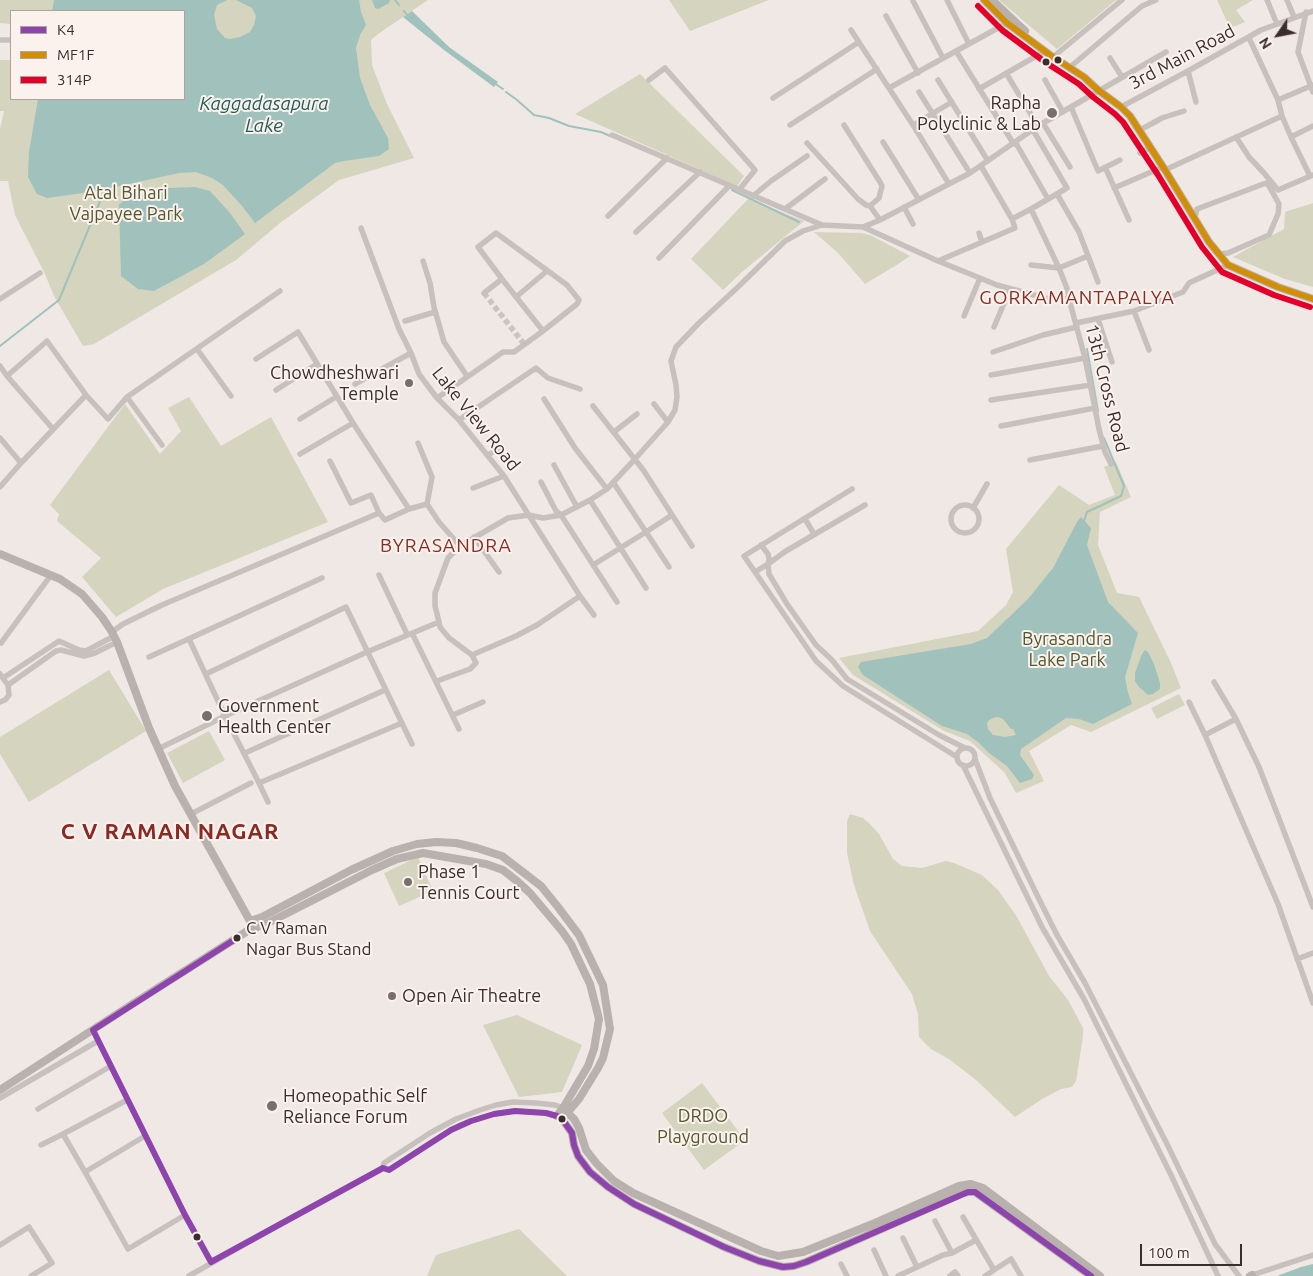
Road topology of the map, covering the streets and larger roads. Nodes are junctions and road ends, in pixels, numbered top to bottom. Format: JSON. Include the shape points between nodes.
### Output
{"nodes":[{"id":1,"x":948,"y":0,"type":"edge"},
{"id":2,"x":984,"y":0,"type":"edge"},
{"id":3,"x":992,"y":0,"type":"edge"},
{"id":4,"x":1122,"y":0,"type":"edge"},
{"id":5,"x":1156,"y":0,"type":"edge"},
{"id":6,"x":1267,"y":0,"type":"edge"},
{"id":7,"x":1287,"y":0,"type":"edge"},
{"id":8,"x":913,"y":1,"type":"edge"},
{"id":9,"x":1310,"y":11,"type":"edge"},
{"id":10,"x":886,"y":16,"type":"dead end"},
{"id":11,"x":1294,"y":17,"type":"junction"},
{"id":12,"x":1007,"y":23,"type":"junction"},
{"id":13,"x":1277,"y":24,"type":"junction"},
{"id":14,"x":851,"y":30,"type":"dead end"},
{"id":15,"x":1249,"y":38,"type":"junction"},
{"id":16,"x":859,"y":42,"type":"junction"},
{"id":17,"x":969,"y":44,"type":"junction"},
{"id":18,"x":956,"y":50,"type":"junction"},
{"id":19,"x":1166,"y":52,"type":"dead end"},
{"id":20,"x":1050,"y":54,"type":"junction"},
{"id":21,"x":943,"y":58,"type":"junction"},
{"id":22,"x":1110,"y":58,"type":"dead end"},
{"id":23,"x":1069,"y":68,"type":"junction"},
{"id":24,"x":877,"y":69,"type":"junction"},
{"id":25,"x":1188,"y":72,"type":"junction"},
{"id":26,"x":918,"y":73,"type":"junction"},
{"id":27,"x":1006,"y":73,"type":"junction"},
{"id":28,"x":1122,"y":77,"type":"junction"},
{"id":29,"x":649,"y":80,"type":"dead end"},
{"id":30,"x":938,"y":80,"type":"dead end"},
{"id":31,"x":1046,"y":80,"type":"dead end"},
{"id":32,"x":889,"y":88,"type":"junction"},
{"id":33,"x":1312,"y":88,"type":"edge"},
{"id":34,"x":980,"y":89,"type":"junction"},
{"id":35,"x":1098,"y":90,"type":"junction"},
{"id":36,"x":919,"y":92,"type":"dead end"},
{"id":37,"x":773,"y":98,"type":"dead end"},
{"id":38,"x":1278,"y":100,"type":"junction"},
{"id":39,"x":952,"y":102,"type":"junction"},
{"id":40,"x":1196,"y":102,"type":"dead end"},
{"id":41,"x":1071,"y":107,"type":"junction"},
{"id":42,"x":1121,"y":107,"type":"junction"},
{"id":43,"x":1184,"y":110,"type":"dead end"},
{"id":44,"x":1063,"y":112,"type":"junction"},
{"id":45,"x":932,"y":114,"type":"junction"},
{"id":46,"x":1282,"y":116,"type":"junction"},
{"id":47,"x":844,"y":124,"type":"dead end"},
{"id":48,"x":790,"y":125,"type":"dead end"},
{"id":49,"x":913,"y":125,"type":"junction"},
{"id":50,"x":1038,"y":126,"type":"junction"},
{"id":51,"x":1313,"y":126,"type":"edge"},
{"id":52,"x":1140,"y":130,"type":"junction"},
{"id":53,"x":612,"y":135,"type":"dead end"},
{"id":54,"x":1236,"y":137,"type":"junction"},
{"id":55,"x":1291,"y":137,"type":"junction"},
{"id":56,"x":883,"y":142,"type":"dead end"},
{"id":57,"x":807,"y":143,"type":"dead end"},
{"id":58,"x":1014,"y":143,"type":"junction"},
{"id":59,"x":1151,"y":148,"type":"junction"},
{"id":60,"x":1140,"y":154,"type":"dead end"},
{"id":61,"x":808,"y":156,"type":"dead end"},
{"id":62,"x":667,"y":158,"type":"junction"},
{"id":63,"x":1120,"y":160,"type":"dead end"},
{"id":64,"x":988,"y":161,"type":"junction"},
{"id":65,"x":981,"y":166,"type":"junction"},
{"id":66,"x":1070,"y":167,"type":"dead end"},
{"id":67,"x":1105,"y":167,"type":"junction"},
{"id":68,"x":1164,"y":168,"type":"junction"},
{"id":69,"x":700,"y":172,"type":"junction"},
{"id":70,"x":970,"y":173,"type":"junction"},
{"id":71,"x":1312,"y":176,"type":"edge"},
{"id":72,"x":825,"y":179,"type":"dead end"},
{"id":73,"x":949,"y":184,"type":"junction"},
{"id":74,"x":730,"y":186,"type":"junction"},
{"id":75,"x":1114,"y":188,"type":"junction"},
{"id":76,"x":739,"y":190,"type":"junction"},
{"id":77,"x":1057,"y":194,"type":"junction"},
{"id":78,"x":754,"y":196,"type":"junction"},
{"id":79,"x":1048,"y":199,"type":"junction"},
{"id":80,"x":919,"y":200,"type":"junction"},
{"id":81,"x":870,"y":206,"type":"junction"},
{"id":82,"x":904,"y":207,"type":"junction"},
{"id":83,"x":1032,"y":209,"type":"junction"},
{"id":84,"x":785,"y":210,"type":"junction"},
{"id":85,"x":608,"y":216,"type":"dead end"},
{"id":86,"x":1195,"y":217,"type":"junction"},
{"id":87,"x":1012,"y":219,"type":"junction"},
{"id":88,"x":880,"y":220,"type":"junction"},
{"id":89,"x":1129,"y":220,"type":"dead end"},
{"id":90,"x":914,"y":224,"type":"dead end"},
{"id":91,"x":822,"y":225,"type":"junction"},
{"id":92,"x":863,"y":227,"type":"junction"},
{"id":93,"x":361,"y":228,"type":"dead end"},
{"id":94,"x":636,"y":232,"type":"dead end"},
{"id":95,"x":979,"y":233,"type":"dead end"},
{"id":96,"x":982,"y":242,"type":"junction"},
{"id":97,"x":1219,"y":254,"type":"junction"},
{"id":98,"x":1088,"y":256,"type":"junction"},
{"id":99,"x":659,"y":258,"type":"dead end"},
{"id":100,"x":423,"y":261,"type":"dead end"},
{"id":101,"x":938,"y":261,"type":"junction"},
{"id":102,"x":1031,"y":265,"type":"dead end"},
{"id":103,"x":1228,"y":265,"type":"junction"},
{"id":104,"x":1059,"y":268,"type":"junction"},
{"id":105,"x":547,"y":271,"type":"junction"},
{"id":106,"x":40,"y":273,"type":"dead end"},
{"id":107,"x":980,"y":278,"type":"junction"},
{"id":108,"x":502,"y":279,"type":"junction"},
{"id":109,"x":1098,"y":282,"type":"dead end"},
{"id":110,"x":1010,"y":289,"type":"junction"},
{"id":111,"x":280,"y":291,"type":"dead end"},
{"id":112,"x":484,"y":293,"type":"dead end"},
{"id":113,"x":516,"y":297,"type":"junction"},
{"id":114,"x":0,"y":299,"type":"edge"},
{"id":115,"x":1069,"y":299,"type":"junction"},
{"id":116,"x":1313,"y":299,"type":"edge"},
{"id":117,"x":1134,"y":311,"type":"junction"},
{"id":118,"x":435,"y":312,"type":"junction"},
{"id":119,"x":964,"y":316,"type":"dead end"},
{"id":120,"x":1098,"y":319,"type":"junction"},
{"id":121,"x":405,"y":321,"type":"dead end"},
{"id":122,"x":1077,"y":325,"type":"junction"},
{"id":123,"x":994,"y":326,"type":"dead end"},
{"id":124,"x":534,"y":334,"type":"junction"},
{"id":125,"x":198,"y":349,"type":"junction"},
{"id":126,"x":1149,"y":350,"type":"dead end"},
{"id":127,"x":993,"y":352,"type":"dead end"},
{"id":128,"x":410,"y":353,"type":"junction"},
{"id":129,"x":256,"y":358,"type":"dead end"},
{"id":130,"x":1086,"y":358,"type":"junction"},
{"id":131,"x":1112,"y":362,"type":"dead end"},
{"id":132,"x":317,"y":364,"type":"junction"},
{"id":133,"x":0,"y":366,"type":"edge"},
{"id":134,"x":991,"y":375,"type":"dead end"},
{"id":135,"x":7,"y":376,"type":"junction"},
{"id":136,"x":467,"y":376,"type":"junction"},
{"id":137,"x":355,"y":384,"type":"dead end"},
{"id":138,"x":1091,"y":385,"type":"junction"},
{"id":139,"x":580,"y":389,"type":"dead end"},
{"id":140,"x":276,"y":390,"type":"dead end"},
{"id":141,"x":86,"y":395,"type":"junction"},
{"id":142,"x":230,"y":396,"type":"dead end"},
{"id":143,"x":127,"y":397,"type":"junction"},
{"id":144,"x":336,"y":397,"type":"junction"},
{"id":145,"x":437,"y":398,"type":"junction"},
{"id":146,"x":544,"y":399,"type":"dead end"},
{"id":147,"x":991,"y":400,"type":"dead end"},
{"id":148,"x":654,"y":404,"type":"dead end"},
{"id":149,"x":593,"y":406,"type":"dead end"},
{"id":150,"x":1095,"y":408,"type":"junction"},
{"id":151,"x":637,"y":414,"type":"dead end"},
{"id":152,"x":300,"y":420,"type":"dead end"},
{"id":153,"x":459,"y":420,"type":"junction"},
{"id":154,"x":668,"y":422,"type":"junction"},
{"id":155,"x":353,"y":424,"type":"junction"},
{"id":156,"x":1001,"y":426,"type":"dead end"},
{"id":157,"x":53,"y":430,"type":"junction"},
{"id":158,"x":614,"y":432,"type":"junction"},
{"id":159,"x":0,"y":438,"type":"edge"},
{"id":160,"x":418,"y":443,"type":"dead end"},
{"id":161,"x":162,"y":445,"type":"dead end"},
{"id":162,"x":1103,"y":446,"type":"junction"},
{"id":163,"x":498,"y":449,"type":"dead end"},
{"id":164,"x":300,"y":454,"type":"dead end"},
{"id":165,"x":488,"y":455,"type":"junction"},
{"id":166,"x":635,"y":459,"type":"junction"},
{"id":167,"x":1030,"y":460,"type":"dead end"},
{"id":168,"x":330,"y":461,"type":"dead end"},
{"id":169,"x":20,"y":463,"type":"junction"},
{"id":170,"x":1111,"y":464,"type":"dead end"},
{"id":171,"x":554,"y":465,"type":"dead end"},
{"id":172,"x":504,"y":476,"type":"junction"},
{"id":173,"x":541,"y":482,"type":"dead end"},
{"id":174,"x":614,"y":482,"type":"junction"},
{"id":175,"x":987,"y":484,"type":"dead end"},
{"id":176,"x":0,"y":487,"type":"edge"},
{"id":177,"x":473,"y":488,"type":"dead end"},
{"id":178,"x":606,"y":489,"type":"junction"},
{"id":179,"x":852,"y":489,"type":"dead end"},
{"id":180,"x":590,"y":500,"type":"junction"},
{"id":181,"x":427,"y":504,"type":"junction"},
{"id":182,"x":865,"y":504,"type":"dead end"},
{"id":183,"x":577,"y":507,"type":"junction"},
{"id":184,"x":973,"y":508,"type":"junction"},
{"id":185,"x":409,"y":509,"type":"junction"},
{"id":186,"x":380,"y":513,"type":"junction"},
{"id":187,"x":529,"y":515,"type":"junction"},
{"id":188,"x":561,"y":515,"type":"junction"},
{"id":189,"x":672,"y":515,"type":"junction"},
{"id":190,"x":805,"y":519,"type":"junction"},
{"id":191,"x":646,"y":532,"type":"junction"},
{"id":192,"x":814,"y":534,"type":"junction"},
{"id":193,"x":474,"y":537,"type":"junction"},
{"id":194,"x":761,"y":545,"type":"junction"},
{"id":195,"x":460,"y":546,"type":"junction"},
{"id":196,"x":692,"y":546,"type":"dead end"},
{"id":197,"x":620,"y":548,"type":"junction"},
{"id":198,"x":0,"y":554,"type":"edge"},
{"id":199,"x":768,"y":564,"type":"junction"},
{"id":200,"x":594,"y":565,"type":"junction"},
{"id":201,"x":669,"y":568,"type":"dead end"},
{"id":202,"x":499,"y":572,"type":"dead end"},
{"id":203,"x":755,"y":572,"type":"junction"},
{"id":204,"x":51,"y":575,"type":"junction"},
{"id":205,"x":380,"y":575,"type":"dead end"},
{"id":206,"x":322,"y":578,"type":"dead end"},
{"id":207,"x":646,"y":588,"type":"dead end"},
{"id":208,"x":580,"y":596,"type":"junction"},
{"id":209,"x":617,"y":602,"type":"dead end"},
{"id":210,"x":594,"y":615,"type":"dead end"},
{"id":211,"x":439,"y":622,"type":"junction"},
{"id":212,"x":410,"y":634,"type":"junction"},
{"id":213,"x":114,"y":636,"type":"junction"},
{"id":214,"x":189,"y":639,"type":"junction"},
{"id":215,"x":1,"y":643,"type":"dead end"},
{"id":216,"x":367,"y":652,"type":"junction"},
{"id":217,"x":472,"y":655,"type":"junction"},
{"id":218,"x":149,"y":657,"type":"dead end"},
{"id":219,"x":206,"y":674,"type":"junction"},
{"id":220,"x":1,"y":676,"type":"edge"},
{"id":221,"x":437,"y":681,"type":"junction"},
{"id":222,"x":1214,"y":682,"type":"dead end"},
{"id":223,"x":8,"y":685,"type":"junction"},
{"id":224,"x":385,"y":690,"type":"junction"},
{"id":225,"x":0,"y":702,"type":"edge"},
{"id":226,"x":483,"y":702,"type":"dead end"},
{"id":227,"x":1190,"y":702,"type":"dead end"},
{"id":228,"x":453,"y":715,"type":"junction"},
{"id":229,"x":225,"y":716,"type":"junction"},
{"id":230,"x":1236,"y":719,"type":"junction"},
{"id":231,"x":402,"y":723,"type":"junction"},
{"id":232,"x":459,"y":729,"type":"dead end"},
{"id":233,"x":1205,"y":735,"type":"junction"},
{"id":234,"x":412,"y":744,"type":"dead end"},
{"id":235,"x":965,"y":748,"type":"junction"},
{"id":236,"x":158,"y":749,"type":"junction"},
{"id":237,"x":245,"y":753,"type":"junction"},
{"id":238,"x":957,"y":757,"type":"junction"},
{"id":239,"x":975,"y":759,"type":"junction"},
{"id":240,"x":963,"y":765,"type":"junction"},
{"id":241,"x":251,"y":783,"type":"dead end"},
{"id":242,"x":259,"y":783,"type":"junction"},
{"id":243,"x":268,"y":802,"type":"dead end"},
{"id":244,"x":191,"y":814,"type":"junction"},
{"id":245,"x":351,"y":870,"type":"junction"},
{"id":246,"x":356,"y":878,"type":"junction"},
{"id":247,"x":1313,"y":907,"type":"edge"},
{"id":248,"x":250,"y":921,"type":"junction"},
{"id":249,"x":249,"y":930,"type":"junction"},
{"id":250,"x":1313,"y":953,"type":"edge"},
{"id":251,"x":1297,"y":959,"type":"junction"},
{"id":252,"x":1313,"y":1003,"type":"edge"},
{"id":253,"x":93,"y":1030,"type":"junction"},
{"id":254,"x":98,"y":1041,"type":"junction"},
{"id":255,"x":111,"y":1066,"type":"junction"},
{"id":256,"x":0,"y":1090,"type":"edge"},
{"id":257,"x":0,"y":1098,"type":"edge"},
{"id":258,"x":127,"y":1100,"type":"junction"},
{"id":259,"x":38,"y":1109,"type":"dead end"},
{"id":260,"x":566,"y":1110,"type":"junction"},
{"id":261,"x":559,"y":1117,"type":"junction"},
{"id":262,"x":63,"y":1134,"type":"junction"},
{"id":263,"x":144,"y":1136,"type":"junction"},
{"id":264,"x":41,"y":1145,"type":"dead end"},
{"id":265,"x":408,"y":1147,"type":"junction"},
{"id":266,"x":413,"y":1154,"type":"junction"},
{"id":267,"x":383,"y":1168,"type":"junction"},
{"id":268,"x":84,"y":1172,"type":"junction"},
{"id":269,"x":998,"y":1204,"type":"junction"},
{"id":270,"x":185,"y":1215,"type":"junction"},
{"id":271,"x":963,"y":1218,"type":"dead end"},
{"id":272,"x":934,"y":1221,"type":"dead end"},
{"id":273,"x":903,"y":1238,"type":"dead end"},
{"id":274,"x":976,"y":1240,"type":"junction"},
{"id":275,"x":0,"y":1245,"type":"edge"},
{"id":276,"x":874,"y":1250,"type":"dead end"},
{"id":277,"x":952,"y":1252,"type":"junction"},
{"id":278,"x":1313,"y":1255,"type":"edge"},
{"id":279,"x":211,"y":1262,"type":"junction"},
{"id":280,"x":841,"y":1264,"type":"dead end"},
{"id":281,"x":917,"y":1267,"type":"junction"},
{"id":282,"x":994,"y":1270,"type":"junction"},
{"id":283,"x":31,"y":1276,"type":"edge"},
{"id":284,"x":189,"y":1276,"type":"edge"},
{"id":285,"x":847,"y":1276,"type":"edge"},
{"id":286,"x":886,"y":1276,"type":"edge"},
{"id":287,"x":898,"y":1276,"type":"edge"},
{"id":288,"x":950,"y":1276,"type":"edge"},
{"id":289,"x":958,"y":1276,"type":"edge"},
{"id":290,"x":985,"y":1276,"type":"edge"},
{"id":291,"x":1021,"y":1276,"type":"edge"},
{"id":292,"x":1091,"y":1276,"type":"edge"},
{"id":293,"x":1100,"y":1276,"type":"edge"},
{"id":294,"x":1218,"y":1276,"type":"edge"},
{"id":295,"x":1240,"y":1276,"type":"edge"},
{"id":296,"x":1251,"y":1276,"type":"edge"}],
"edges":[{"from":1,"to":17,"type":"street"},
{"from":2,"to":12,"type":"street"},
{"from":3,"to":20,"type":"street"},
{"from":4,"to":20,"type":"street"},
{"from":5,"to":23,"type":"street","via":[[1142,6]]},
{"from":6,"to":13,"type":"street"},
{"from":7,"to":11,"type":"street"},
{"from":8,"to":21,"type":"street"},
{"from":9,"to":11,"type":"street","name":"3rd Main Road"},
{"from":9,"to":33,"type":"street","via":[[1298,52]]},
{"from":10,"to":26,"type":"street"},
{"from":11,"to":13,"type":"street","name":"3rd Main Road"},
{"from":12,"to":17,"type":"street"},
{"from":12,"to":20,"type":"street"},
{"from":13,"to":15,"type":"street","name":"3rd Main Road"},
{"from":14,"to":16,"type":"street"},
{"from":15,"to":25,"type":"street","name":"3rd Main Road"},
{"from":15,"to":38,"type":"street"},
{"from":16,"to":24,"type":"street"},
{"from":16,"to":37,"type":"street"},
{"from":17,"to":18,"type":"street"},
{"from":18,"to":21,"type":"street"},
{"from":18,"to":34,"type":"street"},
{"from":19,"to":28,"type":"street"},
{"from":20,"to":23,"type":"street"},
{"from":20,"to":27,"type":"street"},
{"from":21,"to":26,"type":"street"},
{"from":22,"to":28,"type":"street"},
{"from":23,"to":35,"type":"street"},
{"from":24,"to":32,"type":"street"},
{"from":24,"to":48,"type":"street"},
{"from":25,"to":40,"type":"street"},
{"from":25,"to":42,"type":"street","name":"3rd Main Road"},
{"from":26,"to":32,"type":"street"},
{"from":27,"to":34,"type":"street"},
{"from":27,"to":50,"type":"street"},
{"from":28,"to":35,"type":"street"},
{"from":29,"to":76,"type":"street","via":[[665,68],[755,170]]},
{"from":30,"to":39,"type":"street"},
{"from":31,"to":44,"type":"street"},
{"from":32,"to":49,"type":"street"},
{"from":33,"to":38,"type":"street"},
{"from":34,"to":58,"type":"street"},
{"from":35,"to":41,"type":"street"},
{"from":35,"to":42,"type":"street"},
{"from":36,"to":45,"type":"street"},
{"from":38,"to":46,"type":"street"},
{"from":39,"to":45,"type":"street"},
{"from":39,"to":64,"type":"street"},
{"from":41,"to":44,"type":"street"},
{"from":41,"to":67,"type":"street","via":[[1098,170]]},
{"from":42,"to":52,"type":"street"},
{"from":43,"to":52,"type":"street"},
{"from":44,"to":50,"type":"street"},
{"from":45,"to":49,"type":"street"},
{"from":45,"to":70,"type":"street"},
{"from":46,"to":54,"type":"street"},
{"from":46,"to":55,"type":"street"},
{"from":47,"to":81,"type":"street","via":[[882,186],[879,198]]},
{"from":49,"to":73,"type":"street"},
{"from":50,"to":58,"type":"street"},
{"from":50,"to":66,"type":"street"},
{"from":50,"to":77,"type":"street","via":[[1067,188]]},
{"from":51,"to":55,"type":"street"},
{"from":52,"to":59,"type":"street"},
{"from":53,"to":62,"type":"street"},
{"from":54,"to":68,"type":"street"},
{"from":54,"to":71,"type":"street","via":[[1278,190]]},
{"from":55,"to":71,"type":"street"},
{"from":56,"to":80,"type":"street"},
{"from":57,"to":81,"type":"street","via":[[858,199]]},
{"from":58,"to":64,"type":"street"},
{"from":58,"to":79,"type":"street"},
{"from":59,"to":60,"type":"street"},
{"from":59,"to":68,"type":"street"},
{"from":61,"to":78,"type":"street"},
{"from":62,"to":69,"type":"street"},
{"from":62,"to":85,"type":"street"},
{"from":63,"to":67,"type":"street"},
{"from":64,"to":65,"type":"street"},
{"from":65,"to":70,"type":"street"},
{"from":65,"to":87,"type":"street"},
{"from":67,"to":75,"type":"street"},
{"from":68,"to":75,"type":"street"},
{"from":68,"to":86,"type":"street"},
{"from":69,"to":74,"type":"street"},
{"from":69,"to":94,"type":"street"},
{"from":70,"to":73,"type":"street"},
{"from":72,"to":84,"type":"street"},
{"from":73,"to":80,"type":"street"},
{"from":74,"to":76,"type":"street"},
{"from":74,"to":99,"type":"street"},
{"from":75,"to":89,"type":"street"},
{"from":76,"to":78,"type":"street"},
{"from":77,"to":79,"type":"street"},
{"from":77,"to":98,"type":"street","via":[[1079,232]]},
{"from":78,"to":84,"type":"street"},
{"from":79,"to":83,"type":"street"},
{"from":80,"to":82,"type":"street"},
{"from":81,"to":88,"type":"street"},
{"from":82,"to":88,"type":"street"},
{"from":82,"to":90,"type":"street"},
{"from":83,"to":87,"type":"street"},
{"from":83,"to":104,"type":"street","name":"13th Cross Road"},
{"from":84,"to":91,"type":"street"},
{"from":86,"to":97,"type":"street"},
{"from":86,"to":97,"type":"street","via":[[1198,209],[1266,183],[1269,186],[1279,204],[1269,236],[1228,254]]},
{"from":87,"to":96,"type":"street","via":[[1014,228]]},
{"from":88,"to":92,"type":"street"},
{"from":91,"to":92,"type":"street"},
{"from":91,"to":154,"type":"street","via":[[785,240],[676,348],[671,361],[678,397]]},
{"from":92,"to":101,"type":"street"},
{"from":93,"to":128,"type":"street","name":"Lake View Road"},
{"from":95,"to":96,"type":"street"},
{"from":96,"to":101,"type":"street"},
{"from":97,"to":103,"type":"street"},
{"from":98,"to":104,"type":"street"},
{"from":98,"to":109,"type":"street"},
{"from":100,"to":118,"type":"street"},
{"from":101,"to":107,"type":"street"},
{"from":102,"to":104,"type":"street"},
{"from":103,"to":116,"type":"street"},
{"from":103,"to":117,"type":"street","via":[[1189,283],[1183,292]]},
{"from":104,"to":115,"type":"street","name":"13th Cross Road"},
{"from":105,"to":108,"type":"street","via":[[496,233],[478,247]]},
{"from":105,"to":113,"type":"street"},
{"from":105,"to":124,"type":"street","via":[[567,285],[579,300]]},
{"from":106,"to":114,"type":"street"},
{"from":107,"to":110,"type":"street"},
{"from":107,"to":119,"type":"street"},
{"from":108,"to":112,"type":"street"},
{"from":108,"to":113,"type":"street"},
{"from":110,"to":115,"type":"street","via":[[1045,298]]},
{"from":110,"to":123,"type":"street"},
{"from":111,"to":125,"type":"street"},
{"from":113,"to":124,"type":"street"},
{"from":115,"to":122,"type":"street","name":"13th Cross Road"},
{"from":117,"to":120,"type":"street"},
{"from":117,"to":126,"type":"street"},
{"from":118,"to":121,"type":"street"},
{"from":118,"to":136,"type":"street","via":[[444,342]]},
{"from":120,"to":122,"type":"street"},
{"from":120,"to":131,"type":"street"},
{"from":122,"to":127,"type":"street"},
{"from":122,"to":130,"type":"street","name":"13th Cross Road"},
{"from":124,"to":136,"type":"street","via":[[514,352],[503,352]]},
{"from":125,"to":142,"type":"street"},
{"from":125,"to":143,"type":"street"},
{"from":128,"to":137,"type":"street"},
{"from":128,"to":145,"type":"street","name":"Lake View Road","via":[[419,374]]},
{"from":129,"to":132,"type":"street","via":[[298,332]]},
{"from":130,"to":134,"type":"street"},
{"from":130,"to":138,"type":"street","name":"13th Cross Road"},
{"from":132,"to":140,"type":"street"},
{"from":132,"to":144,"type":"street"},
{"from":133,"to":135,"type":"street"},
{"from":135,"to":141,"type":"street","via":[[47,341]]},
{"from":135,"to":157,"type":"street"},
{"from":136,"to":145,"type":"street"},
{"from":138,"to":147,"type":"street"},
{"from":138,"to":150,"type":"street","name":"13th Cross Road"},
{"from":139,"to":153,"type":"street","via":[[548,378],[536,368]]},
{"from":141,"to":143,"type":"street","via":[[108,419]]},
{"from":141,"to":157,"type":"street"},
{"from":143,"to":161,"type":"street"},
{"from":144,"to":152,"type":"street"},
{"from":144,"to":155,"type":"street"},
{"from":145,"to":153,"type":"street","name":"Lake View Road"},
{"from":146,"to":178,"type":"street"},
{"from":148,"to":154,"type":"street"},
{"from":149,"to":158,"type":"street"},
{"from":150,"to":156,"type":"street"},
{"from":150,"to":162,"type":"street","name":"13th Cross Road"},
{"from":151,"to":158,"type":"street"},
{"from":153,"to":165,"type":"street","name":"Lake View Road"},
{"from":154,"to":166,"type":"street"},
{"from":155,"to":164,"type":"street"},
{"from":155,"to":185,"type":"street"},
{"from":157,"to":169,"type":"street"},
{"from":158,"to":166,"type":"street"},
{"from":159,"to":169,"type":"street"},
{"from":160,"to":181,"type":"street","via":[[432,477]]},
{"from":162,"to":167,"type":"street"},
{"from":162,"to":170,"type":"street","name":"13th Cross Road"},
{"from":163,"to":165,"type":"street"},
{"from":165,"to":172,"type":"street","name":"Lake View Road"},
{"from":166,"to":174,"type":"street"},
{"from":166,"to":189,"type":"street"},
{"from":168,"to":186,"type":"street","via":[[351,503],[371,495]]},
{"from":169,"to":176,"type":"street"},
{"from":171,"to":183,"type":"street"},
{"from":172,"to":177,"type":"street"},
{"from":172,"to":187,"type":"street","name":"Lake View Road"},
{"from":173,"to":188,"type":"street"},
{"from":174,"to":178,"type":"street"},
{"from":174,"to":191,"type":"street"},
{"from":175,"to":184,"type":"street"},
{"from":178,"to":180,"type":"street"},
{"from":179,"to":190,"type":"street"},
{"from":180,"to":183,"type":"street"},
{"from":180,"to":197,"type":"street"},
{"from":181,"to":185,"type":"street"},
{"from":181,"to":195,"type":"street"},
{"from":182,"to":192,"type":"street"},
{"from":183,"to":188,"type":"street"},
{"from":184,"to":184,"type":"street","via":[[964,505],[954,510],[950,520],[955,530],[965,534],[975,530],[979,519]]},
{"from":185,"to":186,"type":"street","via":[[385,520]]},
{"from":186,"to":213,"type":"street","via":[[162,605],[123,624]]},
{"from":187,"to":188,"type":"street","via":[[543,518]]},
{"from":187,"to":193,"type":"street","via":[[508,518]]},
{"from":187,"to":208,"type":"street"},
{"from":188,"to":200,"type":"street"},
{"from":189,"to":191,"type":"street"},
{"from":189,"to":196,"type":"street"},
{"from":190,"to":192,"type":"street"},
{"from":190,"to":194,"type":"street"},
{"from":191,"to":197,"type":"street"},
{"from":191,"to":201,"type":"street"},
{"from":192,"to":199,"type":"street"},
{"from":193,"to":195,"type":"street"},
{"from":193,"to":202,"type":"street"},
{"from":194,"to":199,"type":"street","via":[[768,554]]},
{"from":194,"to":203,"type":"street","via":[[744,556]]},
{"from":195,"to":211,"type":"street","via":[[448,558],[435,593]]},
{"from":197,"to":200,"type":"street"},
{"from":197,"to":207,"type":"street"},
{"from":198,"to":204,"type":"street"},
{"from":199,"to":203,"type":"street"},
{"from":199,"to":235,"type":"street","via":[[769,574],[787,604],[816,645],[847,679]]},
{"from":200,"to":209,"type":"street"},
{"from":203,"to":238,"type":"street","via":[[816,661],[843,686]]},
{"from":204,"to":213,"type":"street","via":[[82,594]]},
{"from":204,"to":215,"type":"street"},
{"from":205,"to":212,"type":"street"},
{"from":206,"to":214,"type":"street"},
{"from":208,"to":210,"type":"street"},
{"from":208,"to":217,"type":"street","via":[[537,625]]},
{"from":211,"to":212,"type":"street"},
{"from":211,"to":217,"type":"street","via":[[449,638]]},
{"from":212,"to":216,"type":"street"},
{"from":212,"to":221,"type":"street"},
{"from":213,"to":220,"type":"street","via":[[86,651],[59,640]]},
{"from":213,"to":223,"type":"street","via":[[95,653],[84,656],[56,650]]},
{"from":213,"to":236,"type":"street"},
{"from":214,"to":218,"type":"street"},
{"from":214,"to":219,"type":"street"},
{"from":216,"to":219,"type":"street","via":[[346,608]]},
{"from":216,"to":224,"type":"street"},
{"from":216,"to":229,"type":"street"},
{"from":217,"to":221,"type":"street","via":[[476,663],[470,669]]},
{"from":219,"to":229,"type":"street"},
{"from":220,"to":223,"type":"street"},
{"from":221,"to":228,"type":"street"},
{"from":222,"to":230,"type":"street"},
{"from":223,"to":225,"type":"street","via":[[10,695]]},
{"from":224,"to":231,"type":"street"},
{"from":224,"to":237,"type":"street"},
{"from":226,"to":228,"type":"street"},
{"from":227,"to":233,"type":"street"},
{"from":228,"to":232,"type":"street"},
{"from":229,"to":236,"type":"street"},
{"from":229,"to":237,"type":"street"},
{"from":230,"to":233,"type":"street"},
{"from":230,"to":247,"type":"street"},
{"from":231,"to":234,"type":"street"},
{"from":231,"to":242,"type":"street"},
{"from":233,"to":251,"type":"street","via":[[1278,904]]},
{"from":235,"to":238,"type":"street"},
{"from":235,"to":239,"type":"street","via":[[973,751]]},
{"from":236,"to":244,"type":"street"},
{"from":237,"to":242,"type":"street"},
{"from":238,"to":240,"type":"street"},
{"from":239,"to":240,"type":"street","via":[[969,766]]},
{"from":239,"to":295,"type":"street","via":[[990,798],[1041,903],[1169,1148],[1215,1244]]},
{"from":240,"to":294,"type":"street","via":[[1042,927],[1084,999]]},
{"from":241,"to":244,"type":"street"},
{"from":242,"to":243,"type":"street"},
{"from":244,"to":248,"type":"street"},
{"from":245,"to":246,"type":"street"},
{"from":245,"to":248,"type":"street"},
{"from":245,"to":260,"type":"street","via":[[416,844],[456,843],[502,856],[541,886],[579,935],[603,985],[610,1029],[598,1068],[579,1099]]},
{"from":246,"to":249,"type":"street","via":[[260,928]]},
{"from":246,"to":260,"type":"street","via":[[398,859],[422,853],[503,870],[530,893],[571,944],[590,984],[599,1019],[596,1043],[588,1066]]},
{"from":248,"to":249,"type":"street"},
{"from":249,"to":253,"type":"street"},
{"from":250,"to":251,"type":"street"},
{"from":251,"to":252,"type":"street"},
{"from":253,"to":254,"type":"street"},
{"from":253,"to":256,"type":"street"},
{"from":254,"to":255,"type":"street"},
{"from":254,"to":257,"type":"street"},
{"from":255,"to":258,"type":"street"},
{"from":255,"to":259,"type":"street"},
{"from":258,"to":262,"type":"street"},
{"from":258,"to":263,"type":"street"},
{"from":260,"to":261,"type":"street"},
{"from":260,"to":265,"type":"street","via":[[536,1103],[496,1105],[456,1119]]},
{"from":260,"to":269,"type":"street","via":[[579,1128],[586,1150],[614,1181],[633,1193],[778,1256],[803,1252],[959,1186],[978,1185]]},
{"from":261,"to":266,"type":"street","via":[[515,1111],[494,1114],[451,1130]]},
{"from":261,"to":269,"type":"street","via":[[572,1133],[578,1156],[590,1172],[608,1187],[634,1204],[724,1246],[783,1267],[806,1262],[968,1192],[975,1192]]},
{"from":262,"to":264,"type":"street"},
{"from":262,"to":268,"type":"street"},
{"from":263,"to":268,"type":"street"},
{"from":263,"to":270,"type":"street"},
{"from":265,"to":266,"type":"street"},
{"from":265,"to":267,"type":"street","via":[[384,1163]]},
{"from":266,"to":267,"type":"street","via":[[389,1170]]},
{"from":267,"to":279,"type":"street"},
{"from":268,"to":270,"type":"street","via":[[128,1249]]},
{"from":269,"to":292,"type":"street"},
{"from":269,"to":293,"type":"street"},
{"from":270,"to":279,"type":"street"},
{"from":271,"to":274,"type":"street"},
{"from":272,"to":277,"type":"street"},
{"from":273,"to":281,"type":"street"},
{"from":274,"to":277,"type":"street"},
{"from":274,"to":282,"type":"street"},
{"from":275,"to":283,"type":"street","via":[[29,1227],[52,1263]]},
{"from":276,"to":286,"type":"street"},
{"from":277,"to":281,"type":"street"},
{"from":278,"to":296,"type":"street"},
{"from":279,"to":284,"type":"street"},
{"from":280,"to":285,"type":"street"},
{"from":281,"to":287,"type":"street"},
{"from":282,"to":290,"type":"street"},
{"from":282,"to":291,"type":"street","via":[[1011,1259]]},
{"from":288,"to":289,"type":"street","via":[[955,1272]]}]}
